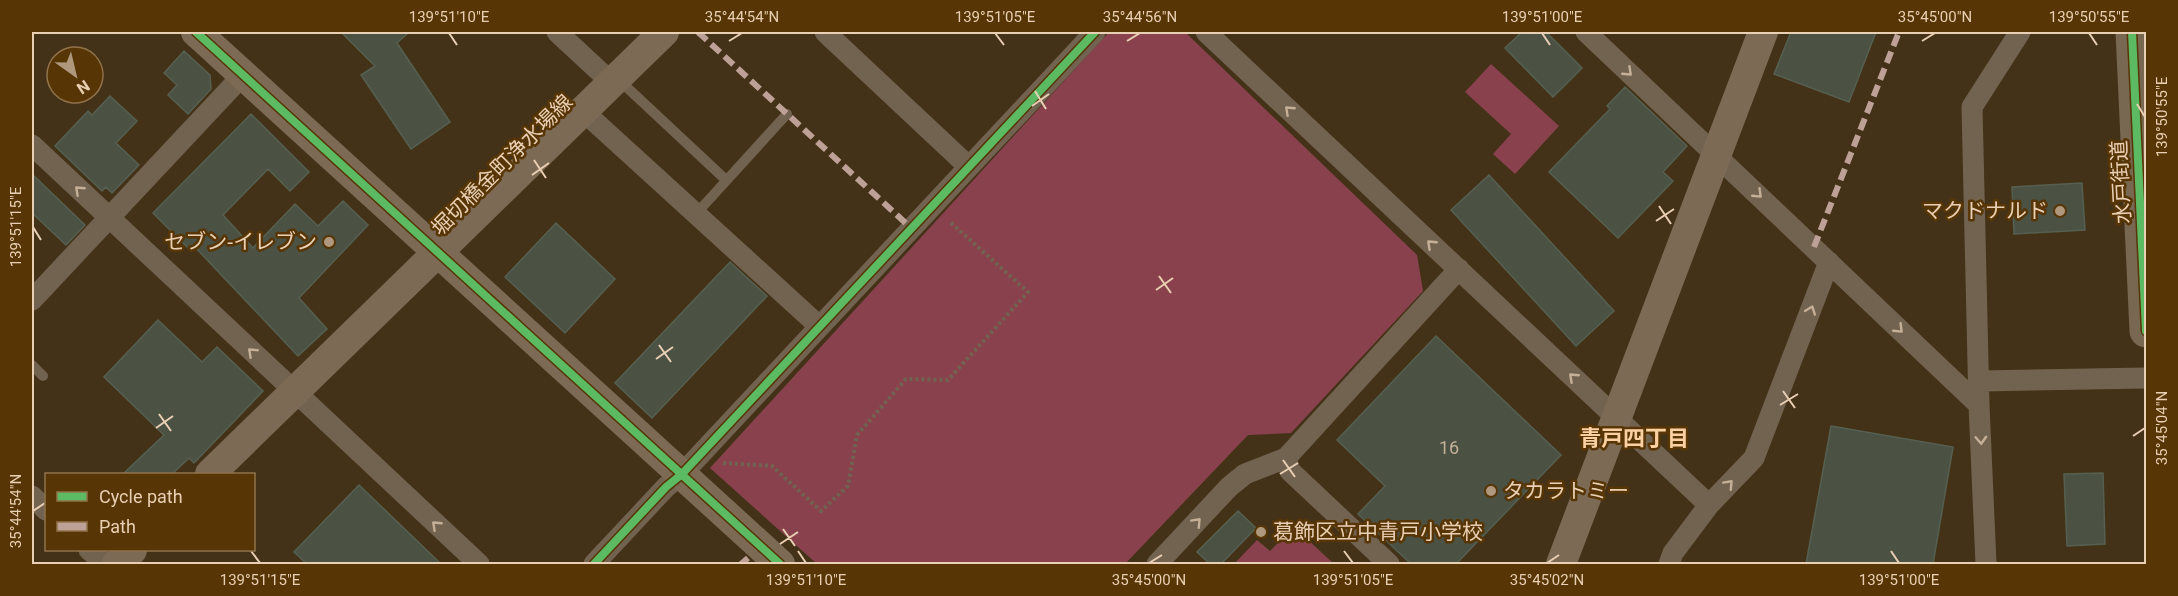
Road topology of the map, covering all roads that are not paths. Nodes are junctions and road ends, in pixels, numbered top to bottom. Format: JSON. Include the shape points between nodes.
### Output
{"nodes":[{"id":1,"x":196,"y":32,"type":"edge"},
{"id":2,"x":557,"y":32,"type":"edge"},
{"id":3,"x":664,"y":32,"type":"edge"},
{"id":4,"x":825,"y":32,"type":"edge"},
{"id":5,"x":1095,"y":32,"type":"edge"},
{"id":6,"x":1206,"y":32,"type":"edge"},
{"id":7,"x":1586,"y":32,"type":"edge"},
{"id":8,"x":1763,"y":32,"type":"edge"},
{"id":9,"x":2020,"y":32,"type":"edge"},
{"id":10,"x":2132,"y":32,"type":"edge"},
{"id":11,"x":243,"y":75,"type":"junction"},
{"id":12,"x":614,"y":80,"type":"junction"},
{"id":13,"x":583,"y":111,"type":"junction"},
{"id":14,"x":787,"y":114,"type":"dead end"},
{"id":15,"x":32,"y":145,"type":"edge"},
{"id":16,"x":1716,"y":154,"type":"junction"},
{"id":17,"x":968,"y":166,"type":"junction"},
{"id":18,"x":726,"y":180,"type":"junction"},
{"id":19,"x":695,"y":215,"type":"junction"},
{"id":20,"x":110,"y":218,"type":"junction"},
{"id":21,"x":438,"y":254,"type":"junction"},
{"id":22,"x":1829,"y":262,"type":"junction"},
{"id":23,"x":1458,"y":269,"type":"junction"},
{"id":24,"x":32,"y":300,"type":"edge"},
{"id":25,"x":819,"y":326,"type":"junction"},
{"id":26,"x":2146,"y":331,"type":"edge"},
{"id":27,"x":32,"y":365,"type":"edge"},
{"id":28,"x":43,"y":376,"type":"dead end"},
{"id":29,"x":2146,"y":378,"type":"edge"},
{"id":30,"x":1980,"y":381,"type":"junction"},
{"id":31,"x":295,"y":392,"type":"junction"},
{"id":32,"x":1979,"y":405,"type":"junction"},
{"id":33,"x":1616,"y":417,"type":"junction"},
{"id":34,"x":1286,"y":458,"type":"junction"},
{"id":35,"x":211,"y":473,"type":"edge"},
{"id":36,"x":682,"y":474,"type":"junction"},
{"id":37,"x":32,"y":496,"type":"edge"},
{"id":38,"x":1709,"y":505,"type":"junction"},
{"id":39,"x":45,"y":509,"type":"edge"},
{"id":40,"x":91,"y":551,"type":"edge"},
{"id":41,"x":130,"y":551,"type":"edge"},
{"id":42,"x":106,"y":564,"type":"edge"},
{"id":43,"x":117,"y":564,"type":"edge"},
{"id":44,"x":479,"y":564,"type":"edge"},
{"id":45,"x":594,"y":564,"type":"edge"},
{"id":46,"x":780,"y":564,"type":"edge"},
{"id":47,"x":1157,"y":564,"type":"edge"},
{"id":48,"x":1389,"y":564,"type":"edge"},
{"id":49,"x":1561,"y":564,"type":"edge"},
{"id":50,"x":1669,"y":564,"type":"edge"},
{"id":51,"x":1986,"y":564,"type":"edge"}],
"edges":[{"from":1,"to":11,"type":"street"},
{"from":2,"to":12,"type":"street"},
{"from":3,"to":12,"type":"street","name":"堀切橋金町浄水場線"},
{"from":4,"to":17,"type":"street"},
{"from":5,"to":17,"type":"street"},
{"from":23,"to":6,"type":"street","one_way":true},
{"from":7,"to":16,"type":"street","one_way":true},
{"from":8,"to":16,"type":"street"},
{"from":9,"to":30,"type":"street","via":[[1972,107]]},
{"from":10,"to":26,"type":"highway","name":"水戸街道"},
{"from":11,"to":20,"type":"street"},
{"from":11,"to":21,"type":"street"},
{"from":12,"to":13,"type":"street","name":"堀切橋金町浄水場線"},
{"from":12,"to":18,"type":"lane"},
{"from":13,"to":19,"type":"street"},
{"from":13,"to":21,"type":"street","name":"堀切橋金町浄水場線"},
{"from":14,"to":18,"type":"lane"},
{"from":20,"to":15,"type":"street","one_way":true},
{"from":16,"to":22,"type":"street","one_way":true},
{"from":16,"to":33,"type":"street"},
{"from":17,"to":25,"type":"street"},
{"from":18,"to":19,"type":"lane"},
{"from":19,"to":25,"type":"street"},
{"from":20,"to":24,"type":"street"},
{"from":31,"to":20,"type":"street","one_way":true},
{"from":21,"to":31,"type":"street","name":"堀切橋金町浄水場線"},
{"from":21,"to":36,"type":"street"},
{"from":22,"to":32,"type":"street","one_way":true},
{"from":38,"to":22,"type":"street","one_way":true,"via":[[1754,458]]},
{"from":33,"to":23,"type":"street","one_way":true},
{"from":23,"to":34,"type":"street"},
{"from":25,"to":36,"type":"street"},
{"from":27,"to":28,"type":"lane"},
{"from":29,"to":30,"type":"street"},
{"from":30,"to":32,"type":"street"},
{"from":31,"to":35,"type":"street","name":"堀切橋金町浄水場線"},
{"from":44,"to":31,"type":"street","one_way":true},
{"from":32,"to":51,"type":"street","one_way":true},
{"from":33,"to":38,"type":"street"},
{"from":33,"to":49,"type":"street"},
{"from":47,"to":34,"type":"street","one_way":true,"via":[[1229,487],[1245,474]]},
{"from":34,"to":48,"type":"street","via":[[1290,471]]},
{"from":36,"to":45,"type":"street"},
{"from":36,"to":46,"type":"street"},
{"from":37,"to":39,"type":"street"},
{"from":38,"to":50,"type":"street"},
{"from":40,"to":42,"type":"street"},
{"from":41,"to":43,"type":"street"}]}
